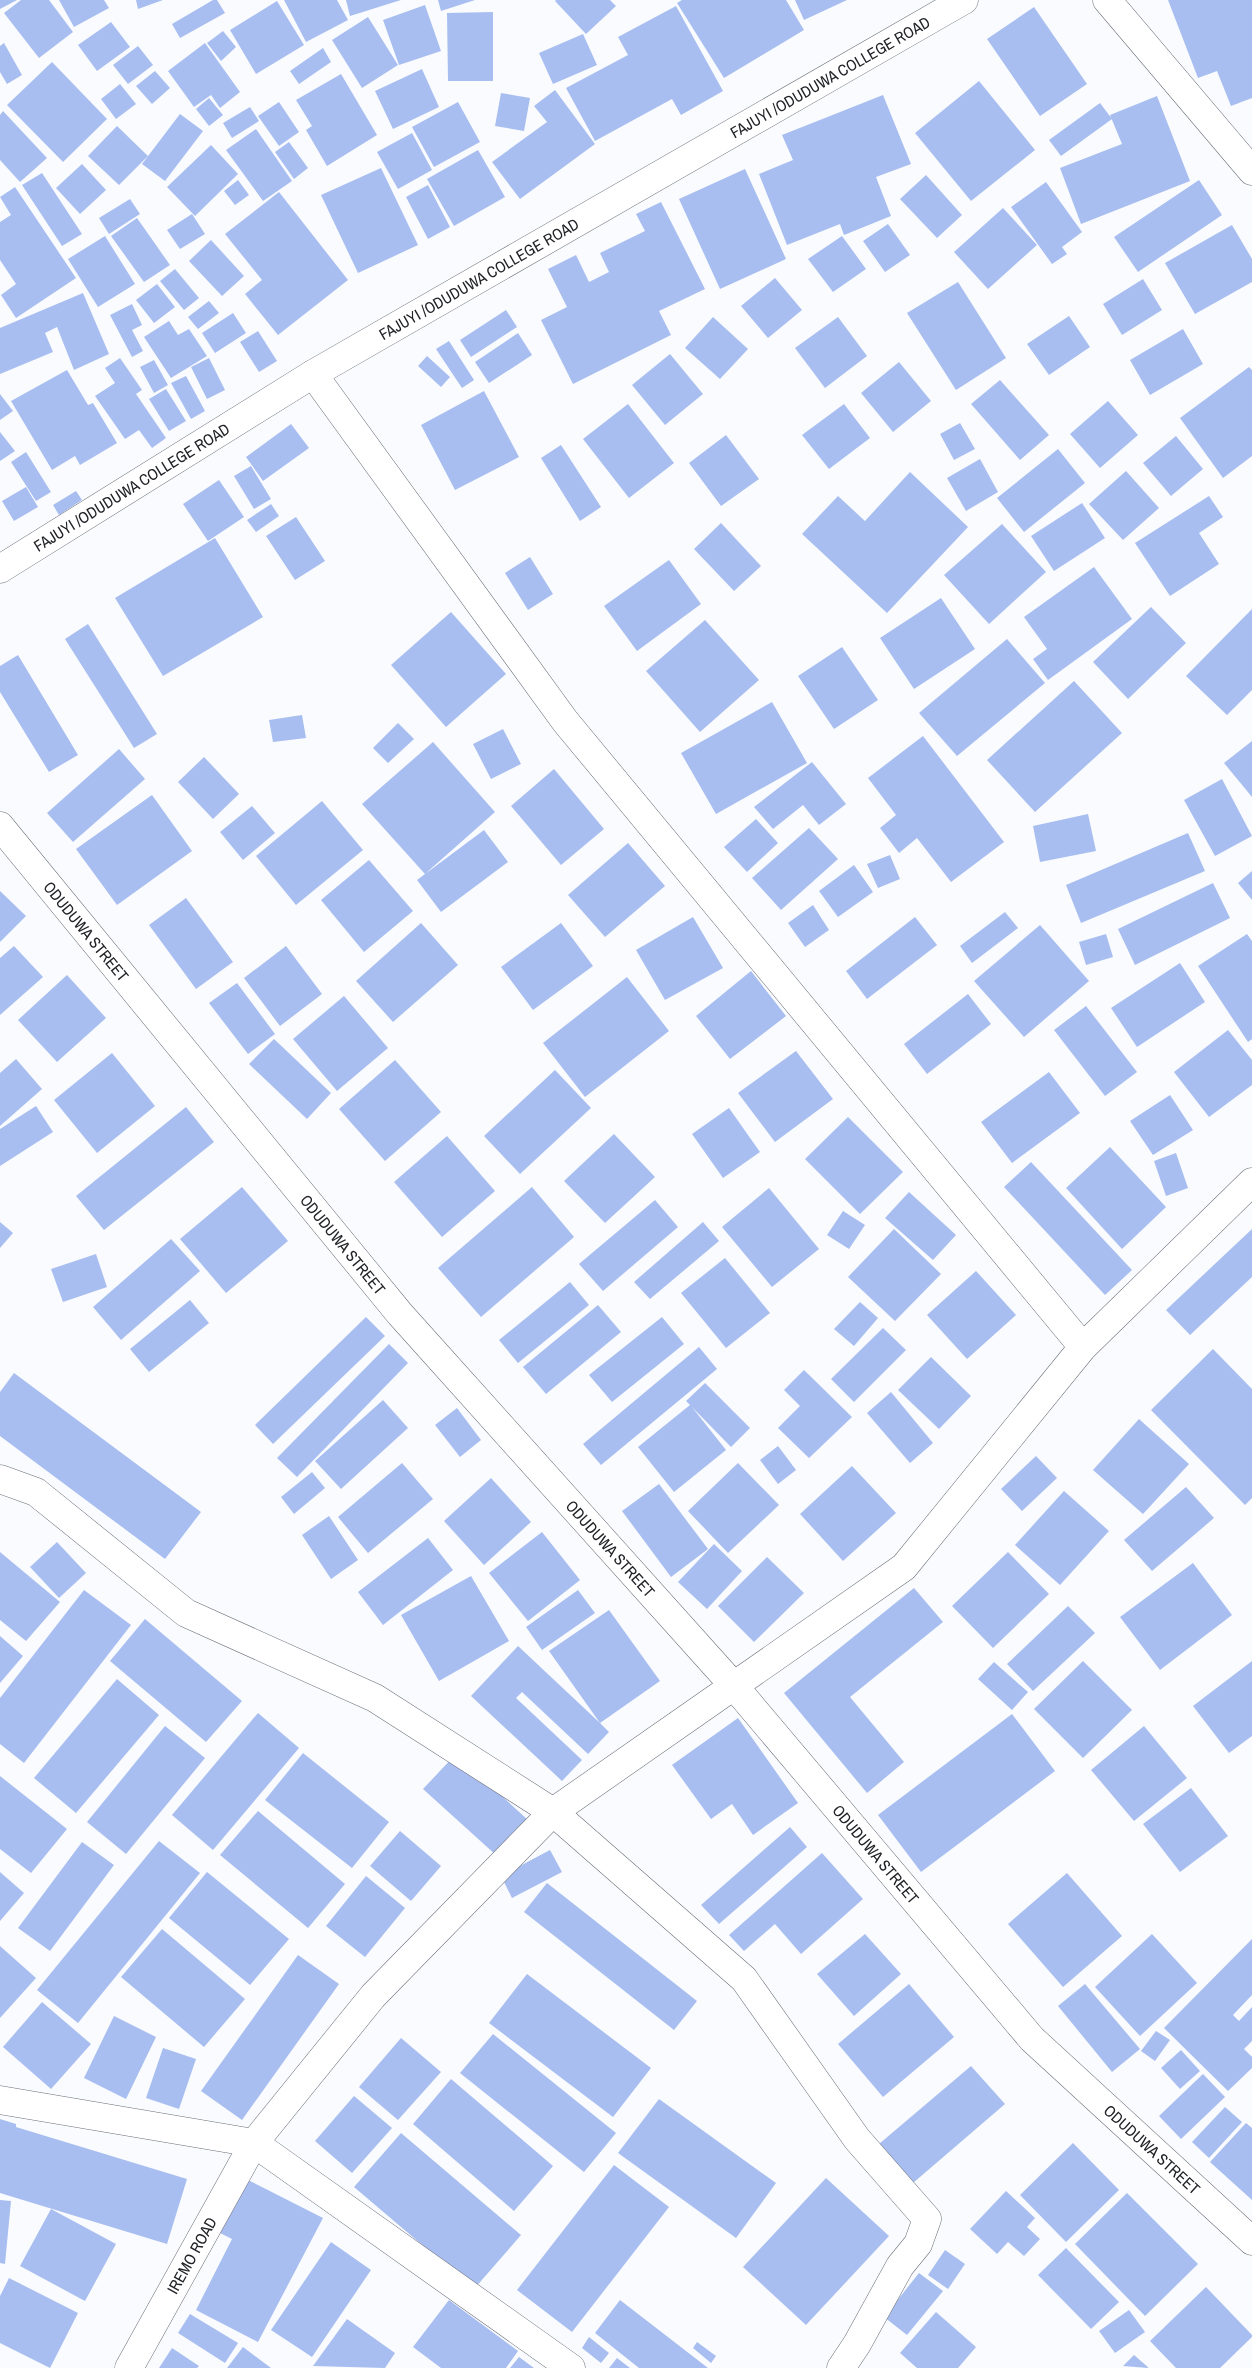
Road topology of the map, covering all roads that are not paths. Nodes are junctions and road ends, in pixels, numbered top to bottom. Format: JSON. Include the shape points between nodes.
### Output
{"nodes":[{"id":1,"x":964,"y":0,"type":"edge"},
{"id":2,"x":1107,"y":0,"type":"edge"},
{"id":3,"x":1252,"y":171,"type":"edge"},
{"id":4,"x":314,"y":374,"type":"junction"},
{"id":5,"x":0,"y":569,"type":"edge"},
{"id":6,"x":0,"y":826,"type":"edge"},
{"id":7,"x":1252,"y":1182,"type":"edge"},
{"id":8,"x":1084,"y":1347,"type":"junction"},
{"id":9,"x":0,"y":1479,"type":"edge"},
{"id":10,"x":734,"y":1686,"type":"junction"},
{"id":11,"x":553,"y":1812,"type":"junction"},
{"id":12,"x":0,"y":2100,"type":"edge"},
{"id":13,"x":254,"y":2143,"type":"junction"},
{"id":14,"x":1252,"y":2241,"type":"edge"},
{"id":15,"x":129,"y":2368,"type":"edge"},
{"id":16,"x":571,"y":2368,"type":"edge"},
{"id":17,"x":841,"y":2368,"type":"edge"}],
"edges":[{"from":1,"to":4,"type":"street","name":"FAJUYI /ODUDUWA COLLEGE ROAD"},
{"from":2,"to":3,"type":"street"},
{"from":4,"to":5,"type":"street","name":"FAJUYI /ODUDUWA COLLEGE ROAD"},
{"from":4,"to":8,"type":"street","via":[[565,721]]},
{"from":6,"to":10,"type":"street","name":"ODUDUWA STREET","via":[[400,1314]]},
{"from":7,"to":8,"type":"street","name":"IREMO ROAD"},
{"from":8,"to":10,"type":"street","name":"IREMO ROAD","via":[[904,1567]]},
{"from":9,"to":11,"type":"street","via":[[36,1492],[186,1613],[375,1698]]},
{"from":10,"to":11,"type":"street","name":"IREMO ROAD"},
{"from":10,"to":14,"type":"street","name":"ODUDUWA STREET","via":[[1032,2039]]},
{"from":11,"to":13,"type":"street","name":"IREMO ROAD","via":[[373,1996]]},
{"from":11,"to":17,"type":"street","via":[[744,1979],[857,2140],[927,2219],[918,2244],[900,2266]]},
{"from":12,"to":13,"type":"street"},
{"from":13,"to":15,"type":"street","name":"IREMO ROAD"},
{"from":13,"to":16,"type":"street"}]}
